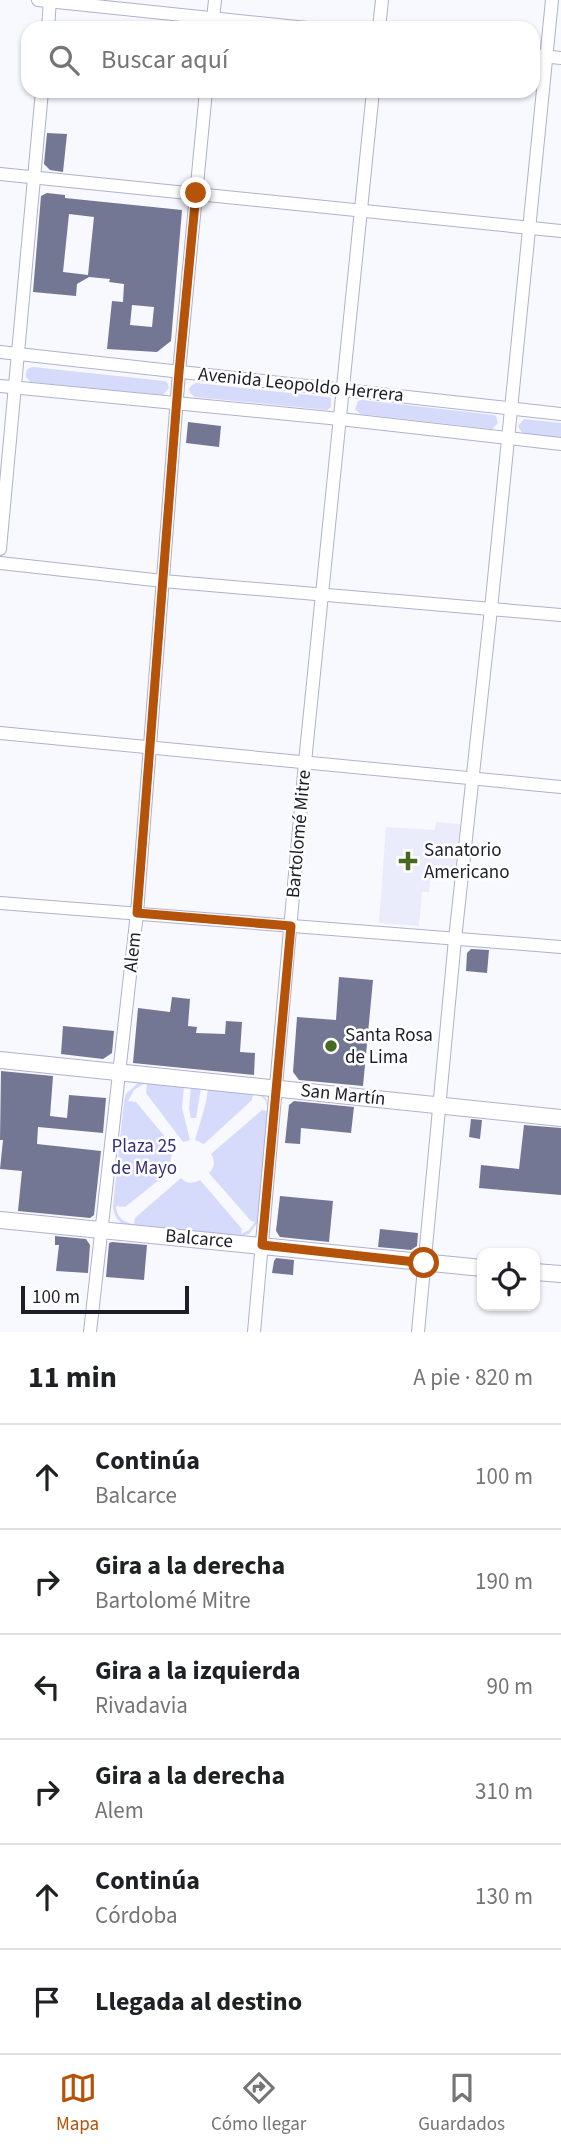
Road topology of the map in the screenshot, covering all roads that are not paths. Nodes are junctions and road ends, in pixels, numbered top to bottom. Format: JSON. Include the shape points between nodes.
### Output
{"nodes":[{"id":1,"x":38,"y":0,"type":"edge"},
{"id":2,"x":50,"y":0,"type":"edge"},
{"id":3,"x":215,"y":0,"type":"edge"},
{"id":4,"x":382,"y":0,"type":"edge"},
{"id":5,"x":552,"y":0,"type":"edge"},
{"id":6,"x":48,"y":21,"type":"edge"},
{"id":7,"x":199,"y":21,"type":"edge"},
{"id":8,"x":213,"y":21,"type":"edge"},
{"id":9,"x":380,"y":21,"type":"edge"},
{"id":10,"x":540,"y":56,"type":"edge"},
{"id":11,"x":547,"y":57,"type":"junction"},
{"id":12,"x":561,"y":58,"type":"edge"},
{"id":13,"x":41,"y":98,"type":"edge"},
{"id":14,"x":205,"y":98,"type":"edge"},
{"id":15,"x":372,"y":98,"type":"edge"},
{"id":16,"x":0,"y":174,"type":"edge"},
{"id":17,"x":35,"y":177,"type":"junction"},
{"id":18,"x":196,"y":193,"type":"junction"},
{"id":19,"x":361,"y":211,"type":"junction"},
{"id":20,"x":529,"y":228,"type":"junction"},
{"id":21,"x":561,"y":231,"type":"edge"},
{"id":22,"x":0,"y":352,"type":"edge"},
{"id":23,"x":18,"y":354,"type":"junction"},
{"id":24,"x":179,"y":372,"type":"junction"},
{"id":25,"x":0,"y":386,"type":"edge"},
{"id":26,"x":14,"y":388,"type":"junction"},
{"id":27,"x":344,"y":389,"type":"junction"},
{"id":28,"x":177,"y":403,"type":"junction"},
{"id":29,"x":510,"y":408,"type":"junction"},
{"id":30,"x":561,"y":414,"type":"edge"},
{"id":31,"x":340,"y":419,"type":"junction"},
{"id":32,"x":509,"y":438,"type":"junction"},
{"id":33,"x":561,"y":444,"type":"edge"},
{"id":34,"x":0,"y":549,"type":"edge"},
{"id":35,"x":0,"y":563,"type":"edge"},
{"id":36,"x":163,"y":581,"type":"junction"},
{"id":37,"x":323,"y":596,"type":"junction"},
{"id":38,"x":491,"y":609,"type":"junction"},
{"id":39,"x":561,"y":615,"type":"edge"},
{"id":40,"x":0,"y":733,"type":"edge"},
{"id":41,"x":150,"y":747,"type":"junction"},
{"id":42,"x":305,"y":762,"type":"junction"},
{"id":43,"x":472,"y":779,"type":"junction"},
{"id":44,"x":561,"y":787,"type":"edge"},
{"id":45,"x":0,"y":903,"type":"edge"},
{"id":46,"x":137,"y":913,"type":"junction"},
{"id":47,"x":291,"y":926,"type":"junction"},
{"id":48,"x":455,"y":939,"type":"junction"},
{"id":49,"x":561,"y":947,"type":"edge"},
{"id":50,"x":0,"y":1060,"type":"edge"},
{"id":51,"x":119,"y":1072,"type":"junction"},
{"id":52,"x":276,"y":1088,"type":"junction"},
{"id":53,"x":439,"y":1104,"type":"junction"},
{"id":54,"x":561,"y":1118,"type":"edge"},
{"id":55,"x":0,"y":1220,"type":"edge"},
{"id":56,"x":102,"y":1230,"type":"junction"},
{"id":57,"x":262,"y":1245,"type":"junction"},
{"id":58,"x":424,"y":1263,"type":"junction"},
{"id":59,"x":477,"y":1268,"type":"edge"},
{"id":60,"x":540,"y":1272,"type":"edge"},
{"id":61,"x":561,"y":1274,"type":"edge"},
{"id":62,"x":90,"y":1332,"type":"edge"},
{"id":63,"x":254,"y":1332,"type":"edge"},
{"id":64,"x":418,"y":1332,"type":"edge"}],
"edges":[{"from":1,"to":2,"type":"street"},
{"from":2,"to":6,"type":"street"},
{"from":2,"to":7,"type":"street"},
{"from":3,"to":8,"type":"street"},
{"from":4,"to":9,"type":"street"},
{"from":5,"to":11,"type":"street"},
{"from":10,"to":11,"type":"street"},
{"from":11,"to":12,"type":"street"},
{"from":11,"to":20,"type":"street"},
{"from":13,"to":17,"type":"street"},
{"from":14,"to":18,"type":"street","name":"Alem"},
{"from":15,"to":19,"type":"street","name":"Bartolomé Mitre"},
{"from":16,"to":17,"type":"street"},
{"from":17,"to":18,"type":"street"},
{"from":17,"to":23,"type":"street"},
{"from":18,"to":19,"type":"street"},
{"from":18,"to":24,"type":"street","name":"Alem"},
{"from":19,"to":20,"type":"street"},
{"from":19,"to":27,"type":"street","name":"Bartolomé Mitre"},
{"from":20,"to":21,"type":"street"},
{"from":20,"to":29,"type":"street"},
{"from":22,"to":23,"type":"street","name":"Avenida Leopoldo Herrera"},
{"from":23,"to":24,"type":"street","name":"Avenida Leopoldo Herrera"},
{"from":23,"to":26,"type":"street"},
{"from":24,"to":27,"type":"street","name":"Avenida Leopoldo Herrera"},
{"from":24,"to":28,"type":"street","name":"Alem"},
{"from":25,"to":26,"type":"street","name":"Avenida Leopoldo Herrera"},
{"from":26,"to":28,"type":"street","name":"Avenida Leopoldo Herrera"},
{"from":26,"to":34,"type":"street"},
{"from":27,"to":29,"type":"street","name":"Avenida Leopoldo Herrera"},
{"from":27,"to":31,"type":"street","name":"Bartolomé Mitre"},
{"from":28,"to":31,"type":"street","name":"Avenida Leopoldo Herrera"},
{"from":28,"to":36,"type":"street","name":"Alem"},
{"from":29,"to":30,"type":"street","name":"Avenida Leopoldo Herrera"},
{"from":29,"to":32,"type":"street"},
{"from":31,"to":32,"type":"street","name":"Avenida Leopoldo Herrera"},
{"from":31,"to":37,"type":"street","name":"Bartolomé Mitre"},
{"from":32,"to":33,"type":"street","name":"Avenida Leopoldo Herrera"},
{"from":32,"to":38,"type":"street"},
{"from":35,"to":36,"type":"street"},
{"from":36,"to":37,"type":"street"},
{"from":36,"to":41,"type":"street","name":"Alem"},
{"from":37,"to":38,"type":"street"},
{"from":37,"to":42,"type":"street","name":"Bartolomé Mitre"},
{"from":38,"to":39,"type":"street"},
{"from":38,"to":43,"type":"street"},
{"from":40,"to":41,"type":"street"},
{"from":41,"to":42,"type":"street"},
{"from":41,"to":46,"type":"street","name":"Alem"},
{"from":42,"to":43,"type":"street"},
{"from":42,"to":47,"type":"street","name":"Bartolomé Mitre"},
{"from":43,"to":44,"type":"street"},
{"from":43,"to":48,"type":"street"},
{"from":45,"to":46,"type":"street"},
{"from":46,"to":47,"type":"street"},
{"from":46,"to":51,"type":"street","name":"Alem"},
{"from":47,"to":48,"type":"street"},
{"from":47,"to":52,"type":"street","name":"Bartolomé Mitre"},
{"from":48,"to":49,"type":"street"},
{"from":48,"to":53,"type":"street"},
{"from":50,"to":51,"type":"main road","name":"San Martín"},
{"from":51,"to":52,"type":"main road","name":"San Martín"},
{"from":51,"to":56,"type":"street","name":"Alem"},
{"from":52,"to":53,"type":"main road","name":"San Martín"},
{"from":52,"to":57,"type":"street","name":"Bartolomé Mitre"},
{"from":53,"to":54,"type":"main road","name":"San Martín"},
{"from":53,"to":58,"type":"street"},
{"from":55,"to":56,"type":"main road","name":"Balcarce"},
{"from":56,"to":57,"type":"main road","name":"Balcarce"},
{"from":56,"to":62,"type":"street","name":"Alem"},
{"from":57,"to":58,"type":"main road","name":"Balcarce"},
{"from":57,"to":63,"type":"street","name":"Bartolomé Mitre"},
{"from":58,"to":59,"type":"main road","name":"Balcarce"},
{"from":58,"to":64,"type":"street"},
{"from":60,"to":61,"type":"main road"}]}
